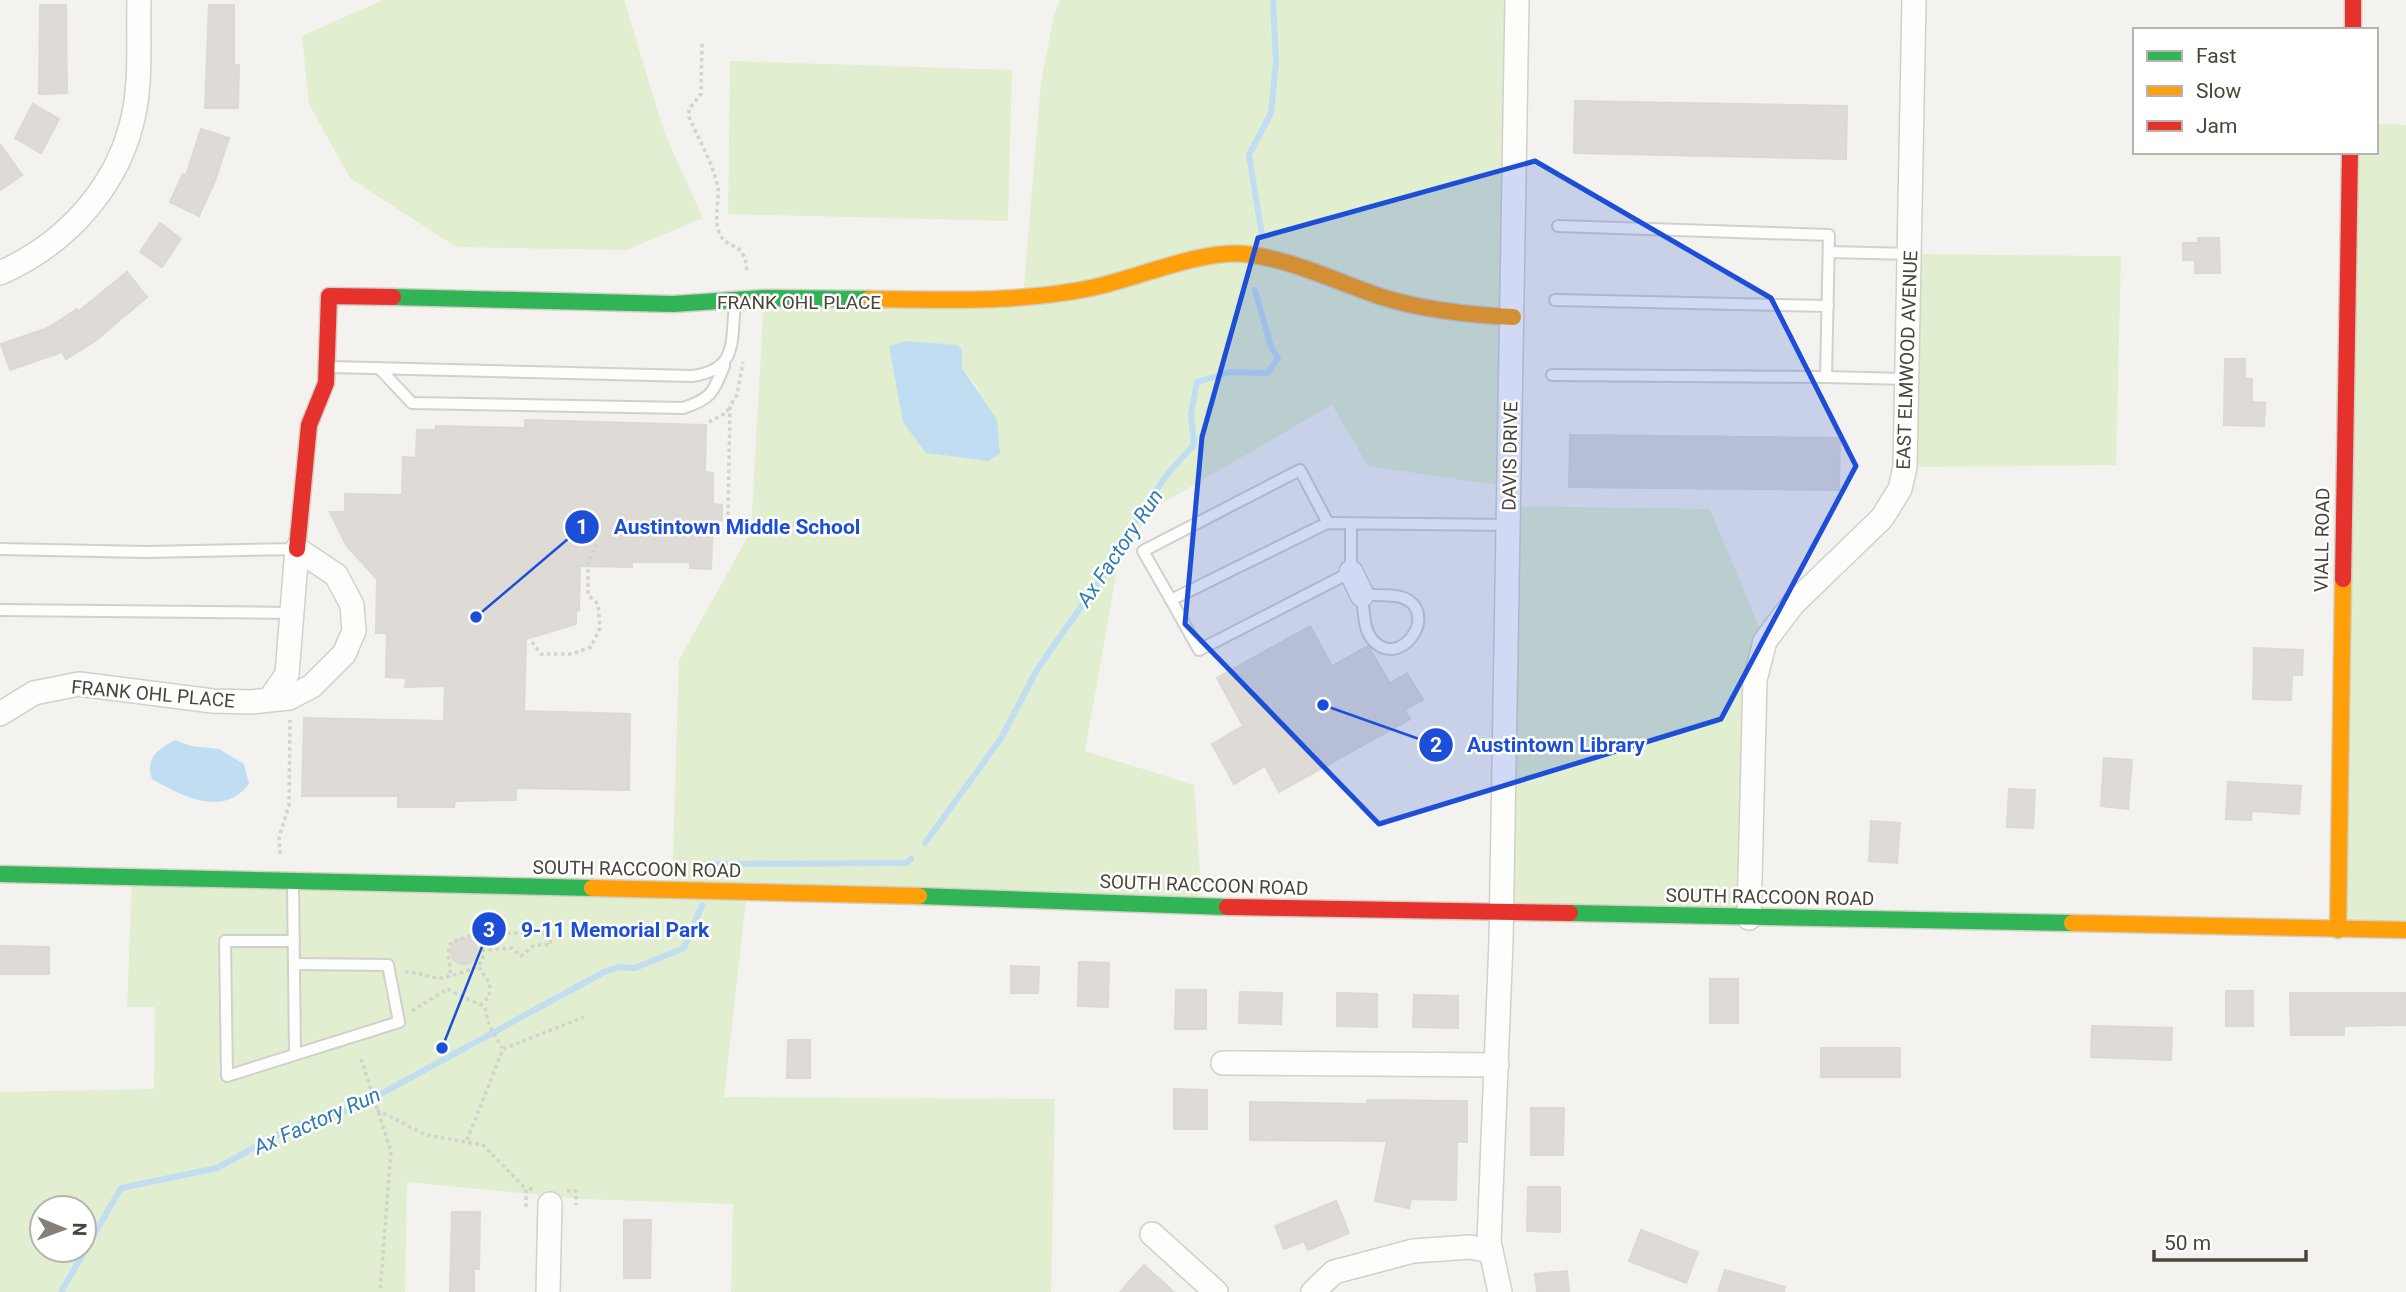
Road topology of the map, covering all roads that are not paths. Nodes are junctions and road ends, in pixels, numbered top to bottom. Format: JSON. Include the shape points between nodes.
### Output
{"nodes":[{"id":1,"x":139,"y":0,"type":"edge"},
{"id":2,"x":1517,"y":0,"type":"edge"},
{"id":3,"x":1914,"y":0,"type":"edge"},
{"id":4,"x":2353,"y":0,"type":"edge"},
{"id":5,"x":2353,"y":28,"type":"edge"},
{"id":6,"x":2350,"y":154,"type":"edge"},
{"id":7,"x":1558,"y":226,"type":"dead end"},
{"id":8,"x":1829,"y":252,"type":"junction"},
{"id":9,"x":1910,"y":254,"type":"junction"},
{"id":10,"x":0,"y":273,"type":"edge"},
{"id":11,"x":736,"y":300,"type":"junction"},
{"id":12,"x":1555,"y":300,"type":"dead end"},
{"id":13,"x":1828,"y":306,"type":"junction"},
{"id":14,"x":1513,"y":317,"type":"junction"},
{"id":15,"x":724,"y":365,"type":"junction"},
{"id":16,"x":328,"y":367,"type":"junction"},
{"id":17,"x":379,"y":369,"type":"junction"},
{"id":18,"x":1552,"y":374,"type":"dead end"},
{"id":19,"x":1826,"y":377,"type":"junction"},
{"id":20,"x":1908,"y":379,"type":"junction"},
{"id":21,"x":1328,"y":523,"type":"junction"},
{"id":22,"x":1351,"y":524,"type":"junction"},
{"id":23,"x":1509,"y":525,"type":"junction"},
{"id":24,"x":0,"y":549,"type":"edge"},
{"id":25,"x":297,"y":549,"type":"junction"},
{"id":26,"x":1351,"y":572,"type":"junction"},
{"id":27,"x":1363,"y":596,"type":"junction"},
{"id":28,"x":1171,"y":600,"type":"junction"},
{"id":29,"x":0,"y":610,"type":"edge"},
{"id":30,"x":294,"y":613,"type":"junction"},
{"id":31,"x":270,"y":699,"type":"junction"},
{"id":32,"x":0,"y":714,"type":"edge"},
{"id":33,"x":0,"y":874,"type":"edge"},
{"id":34,"x":293,"y":882,"type":"junction"},
{"id":35,"x":1500,"y":913,"type":"junction"},
{"id":36,"x":1749,"y":918,"type":"junction"},
{"id":37,"x":2337,"y":930,"type":"junction"},
{"id":38,"x":2406,"y":930,"type":"edge"},
{"id":39,"x":294,"y":941,"type":"junction"},
{"id":40,"x":295,"y":964,"type":"junction"},
{"id":41,"x":295,"y":1054,"type":"junction"},
{"id":42,"x":1223,"y":1063,"type":"dead end"},
{"id":43,"x":1497,"y":1065,"type":"junction"},
{"id":44,"x":550,"y":1204,"type":"dead end"},
{"id":45,"x":1153,"y":1234,"type":"dead end"},
{"id":46,"x":1491,"y":1251,"type":"junction"},
{"id":47,"x":548,"y":1292,"type":"edge"},
{"id":48,"x":1216,"y":1292,"type":"edge"},
{"id":49,"x":1314,"y":1292,"type":"edge"},
{"id":50,"x":1500,"y":1292,"type":"edge"}],
"edges":[{"from":1,"to":10,"type":"street","via":[[134,109],[112,174],[64,233],[35,256]]},
{"from":2,"to":14,"type":"street","name":"DAVIS DRIVE"},
{"from":3,"to":9,"type":"street","name":"EAST ELMWOOD AVENUE"},
{"from":4,"to":5,"type":"street"},
{"from":6,"to":37,"type":"street","name":"VIALL ROAD"},
{"from":7,"to":8,"type":"lane","via":[[1829,235]]},
{"from":8,"to":9,"type":"lane"},
{"from":8,"to":13,"type":"lane"},
{"from":9,"to":20,"type":"street","name":"EAST ELMWOOD AVENUE"},
{"from":11,"to":14,"type":"street","name":"FRANK OHL PLACE","via":[[1004,301],[1091,288],[1201,259],[1244,254],[1301,267],[1385,298]]},
{"from":11,"to":15,"type":"lane"},
{"from":11,"to":16,"type":"street","name":"FRANK OHL PLACE","via":[[673,304],[329,296]]},
{"from":12,"to":13,"type":"lane"},
{"from":13,"to":19,"type":"lane"},
{"from":14,"to":23,"type":"street","name":"DAVIS DRIVE"},
{"from":15,"to":17,"type":"lane","via":[[712,373],[692,376]]},
{"from":15,"to":17,"type":"lane","via":[[714,392],[702,402],[682,408],[412,403]]},
{"from":16,"to":17,"type":"lane"},
{"from":16,"to":25,"type":"street","name":"FRANK OHL PLACE","via":[[327,383],[309,425]]},
{"from":18,"to":19,"type":"lane"},
{"from":19,"to":20,"type":"lane"},
{"from":20,"to":36,"type":"street","name":"EAST ELMWOOD AVENUE","via":[[1905,467],[1894,501],[1779,618],[1758,664]]},
{"from":21,"to":22,"type":"lane"},
{"from":21,"to":28,"type":"lane"},
{"from":21,"to":28,"type":"lane","via":[[1300,470],[1143,551]]},
{"from":22,"to":23,"type":"lane"},
{"from":22,"to":26,"type":"lane"},
{"from":23,"to":35,"type":"street","name":"DAVIS DRIVE"},
{"from":24,"to":25,"type":"lane"},
{"from":25,"to":30,"type":"street","name":"FRANK OHL PLACE"},
{"from":25,"to":31,"type":"street","name":"FRANK OHL PLACE","via":[[336,575],[352,605],[354,631],[344,654],[312,686],[289,698]]},
{"from":26,"to":27,"type":"street"},
{"from":26,"to":28,"type":"lane","via":[[1199,650]]},
{"from":27,"to":27,"type":"lane","via":[[1403,598],[1414,606],[1417,633],[1408,644],[1395,649],[1371,638]]},
{"from":29,"to":30,"type":"lane"},
{"from":30,"to":31,"type":"street","name":"FRANK OHL PLACE","via":[[287,674]]},
{"from":31,"to":32,"type":"street","name":"FRANK OHL PLACE","via":[[213,701],[79,684],[34,693]]},
{"from":33,"to":34,"type":"street","name":"SOUTH RACCOON ROAD"},
{"from":34,"to":35,"type":"street","name":"SOUTH RACCOON ROAD"},
{"from":34,"to":39,"type":"lane"},
{"from":35,"to":36,"type":"street","name":"SOUTH RACCOON ROAD"},
{"from":35,"to":43,"type":"street","name":"DAVIS DRIVE"},
{"from":36,"to":37,"type":"street","name":"SOUTH RACCOON ROAD"},
{"from":37,"to":38,"type":"street","name":"SOUTH RACCOON ROAD"},
{"from":39,"to":40,"type":"lane"},
{"from":39,"to":41,"type":"lane","via":[[225,941],[227,1076]]},
{"from":40,"to":41,"type":"lane"},
{"from":40,"to":41,"type":"lane","via":[[388,965],[399,1022]]},
{"from":42,"to":43,"type":"street"},
{"from":43,"to":46,"type":"street","name":"DAVIS DRIVE"},
{"from":44,"to":47,"type":"street"},
{"from":45,"to":48,"type":"street"},
{"from":46,"to":49,"type":"street","via":[[1470,1247],[1413,1251],[1334,1272]]},
{"from":46,"to":50,"type":"street","name":"DAVIS DRIVE"}]}
